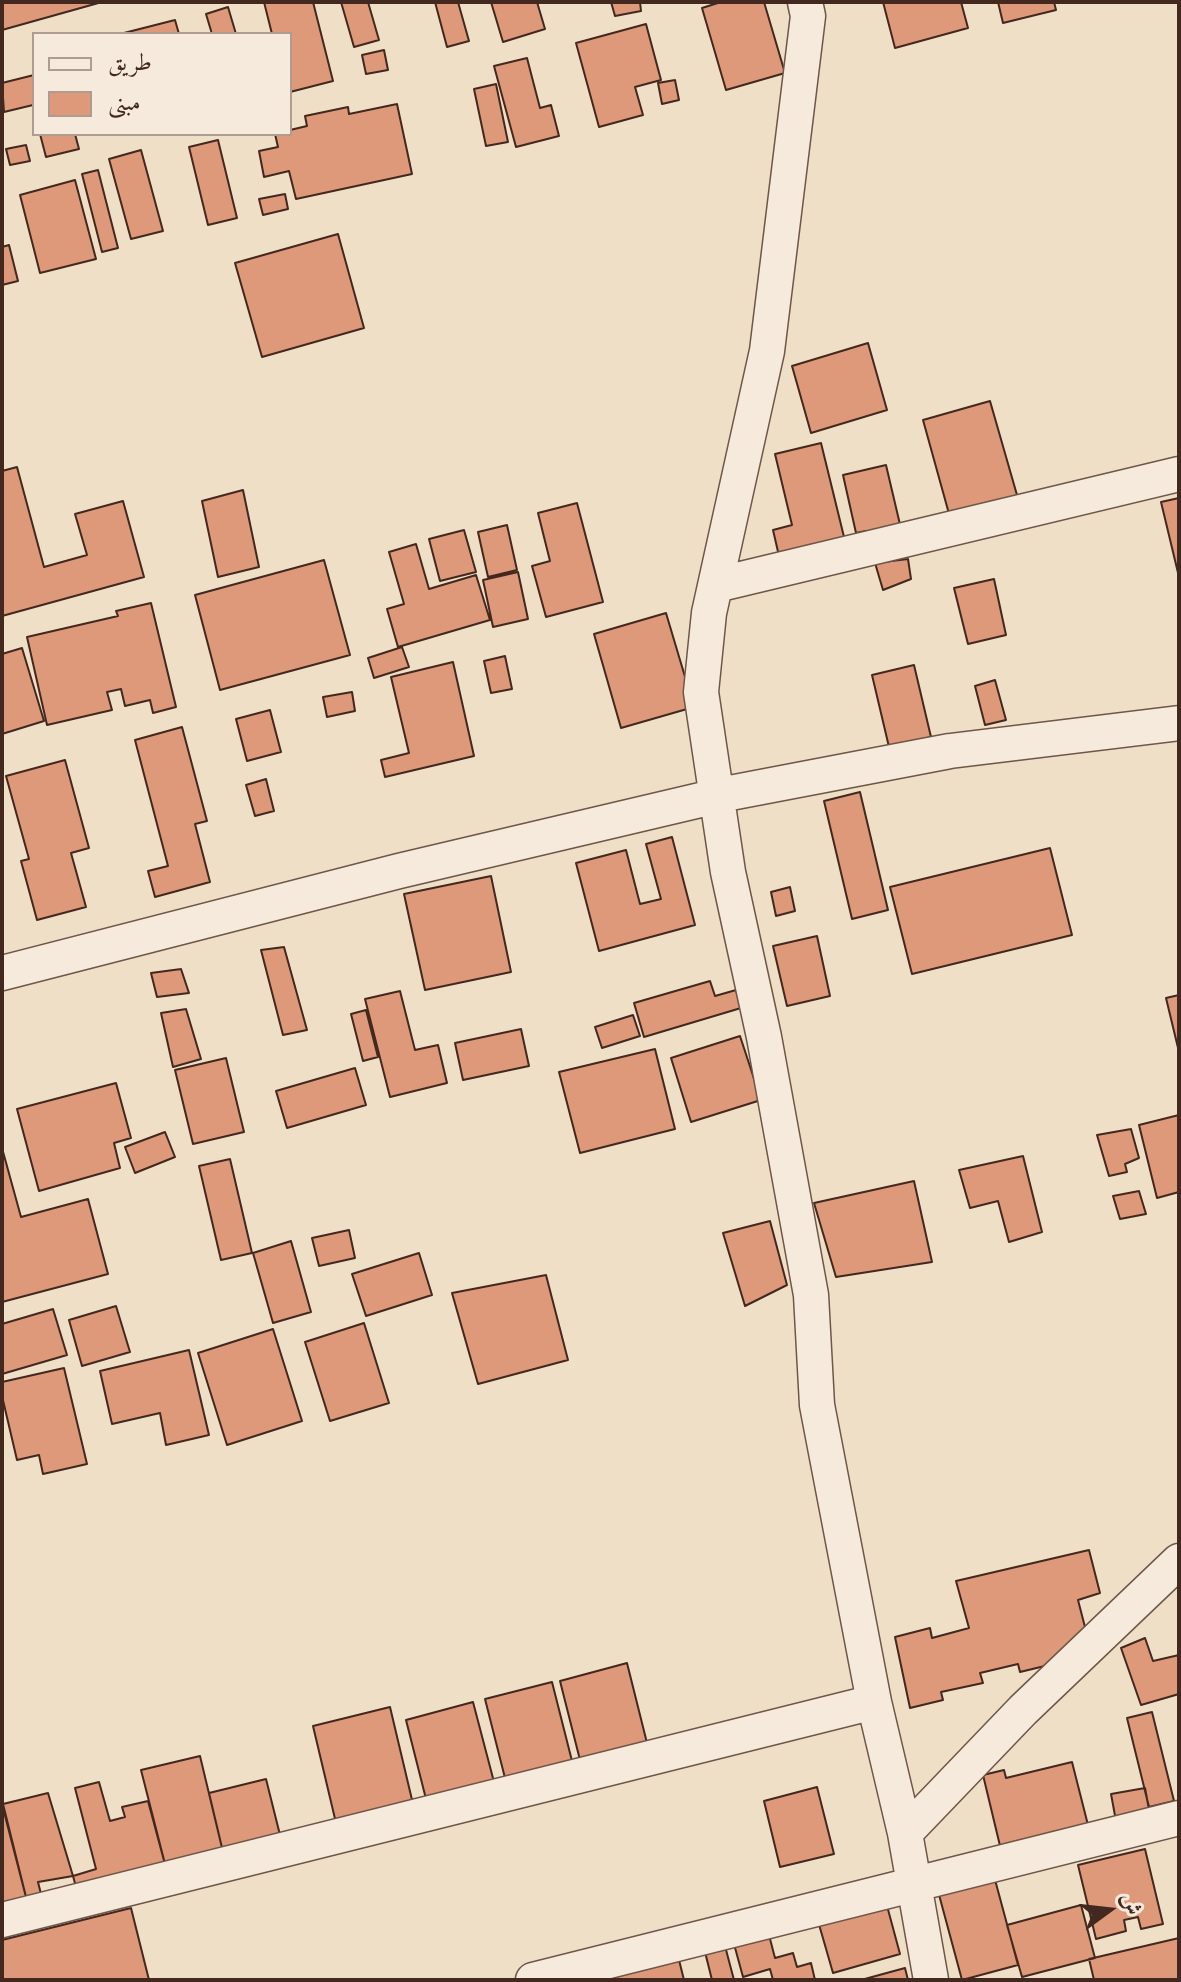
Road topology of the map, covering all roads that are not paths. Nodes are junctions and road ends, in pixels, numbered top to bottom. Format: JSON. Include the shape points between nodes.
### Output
{"nodes":[{"id":1,"x":805,"y":2,"type":"edge"},
{"id":2,"x":1179,"y":474,"type":"edge"},
{"id":3,"x":716,"y":585,"type":"junction"},
{"id":4,"x":1179,"y":723,"type":"edge"},
{"id":5,"x":715,"y":797,"type":"junction"},
{"id":6,"x":2,"y":973,"type":"edge"},
{"id":7,"x":1179,"y":1561,"type":"edge"},
{"id":8,"x":874,"y":1702,"type":"junction"},
{"id":9,"x":1179,"y":1818,"type":"edge"},
{"id":10,"x":905,"y":1833,"type":"junction"},
{"id":11,"x":915,"y":1884,"type":"junction"},
{"id":12,"x":2,"y":1920,"type":"edge"},
{"id":13,"x":533,"y":1980,"type":"edge"},
{"id":14,"x":931,"y":1980,"type":"edge"}],
"edges":[{"from":1,"to":3,"type":"street","via":[[808,16],[767,351]]},
{"from":2,"to":3,"type":"street"},
{"from":3,"to":5,"type":"street","via":[[701,692]]},
{"from":4,"to":5,"type":"street","via":[[950,751]]},
{"from":5,"to":6,"type":"street"},
{"from":5,"to":8,"type":"street","via":[[809,1280],[817,1405]]},
{"from":7,"to":10,"type":"street","via":[[1023,1710]]},
{"from":8,"to":10,"type":"street"},
{"from":8,"to":12,"type":"street"},
{"from":9,"to":11,"type":"street"},
{"from":10,"to":11,"type":"street"},
{"from":11,"to":13,"type":"street"},
{"from":11,"to":14,"type":"street"}]}
